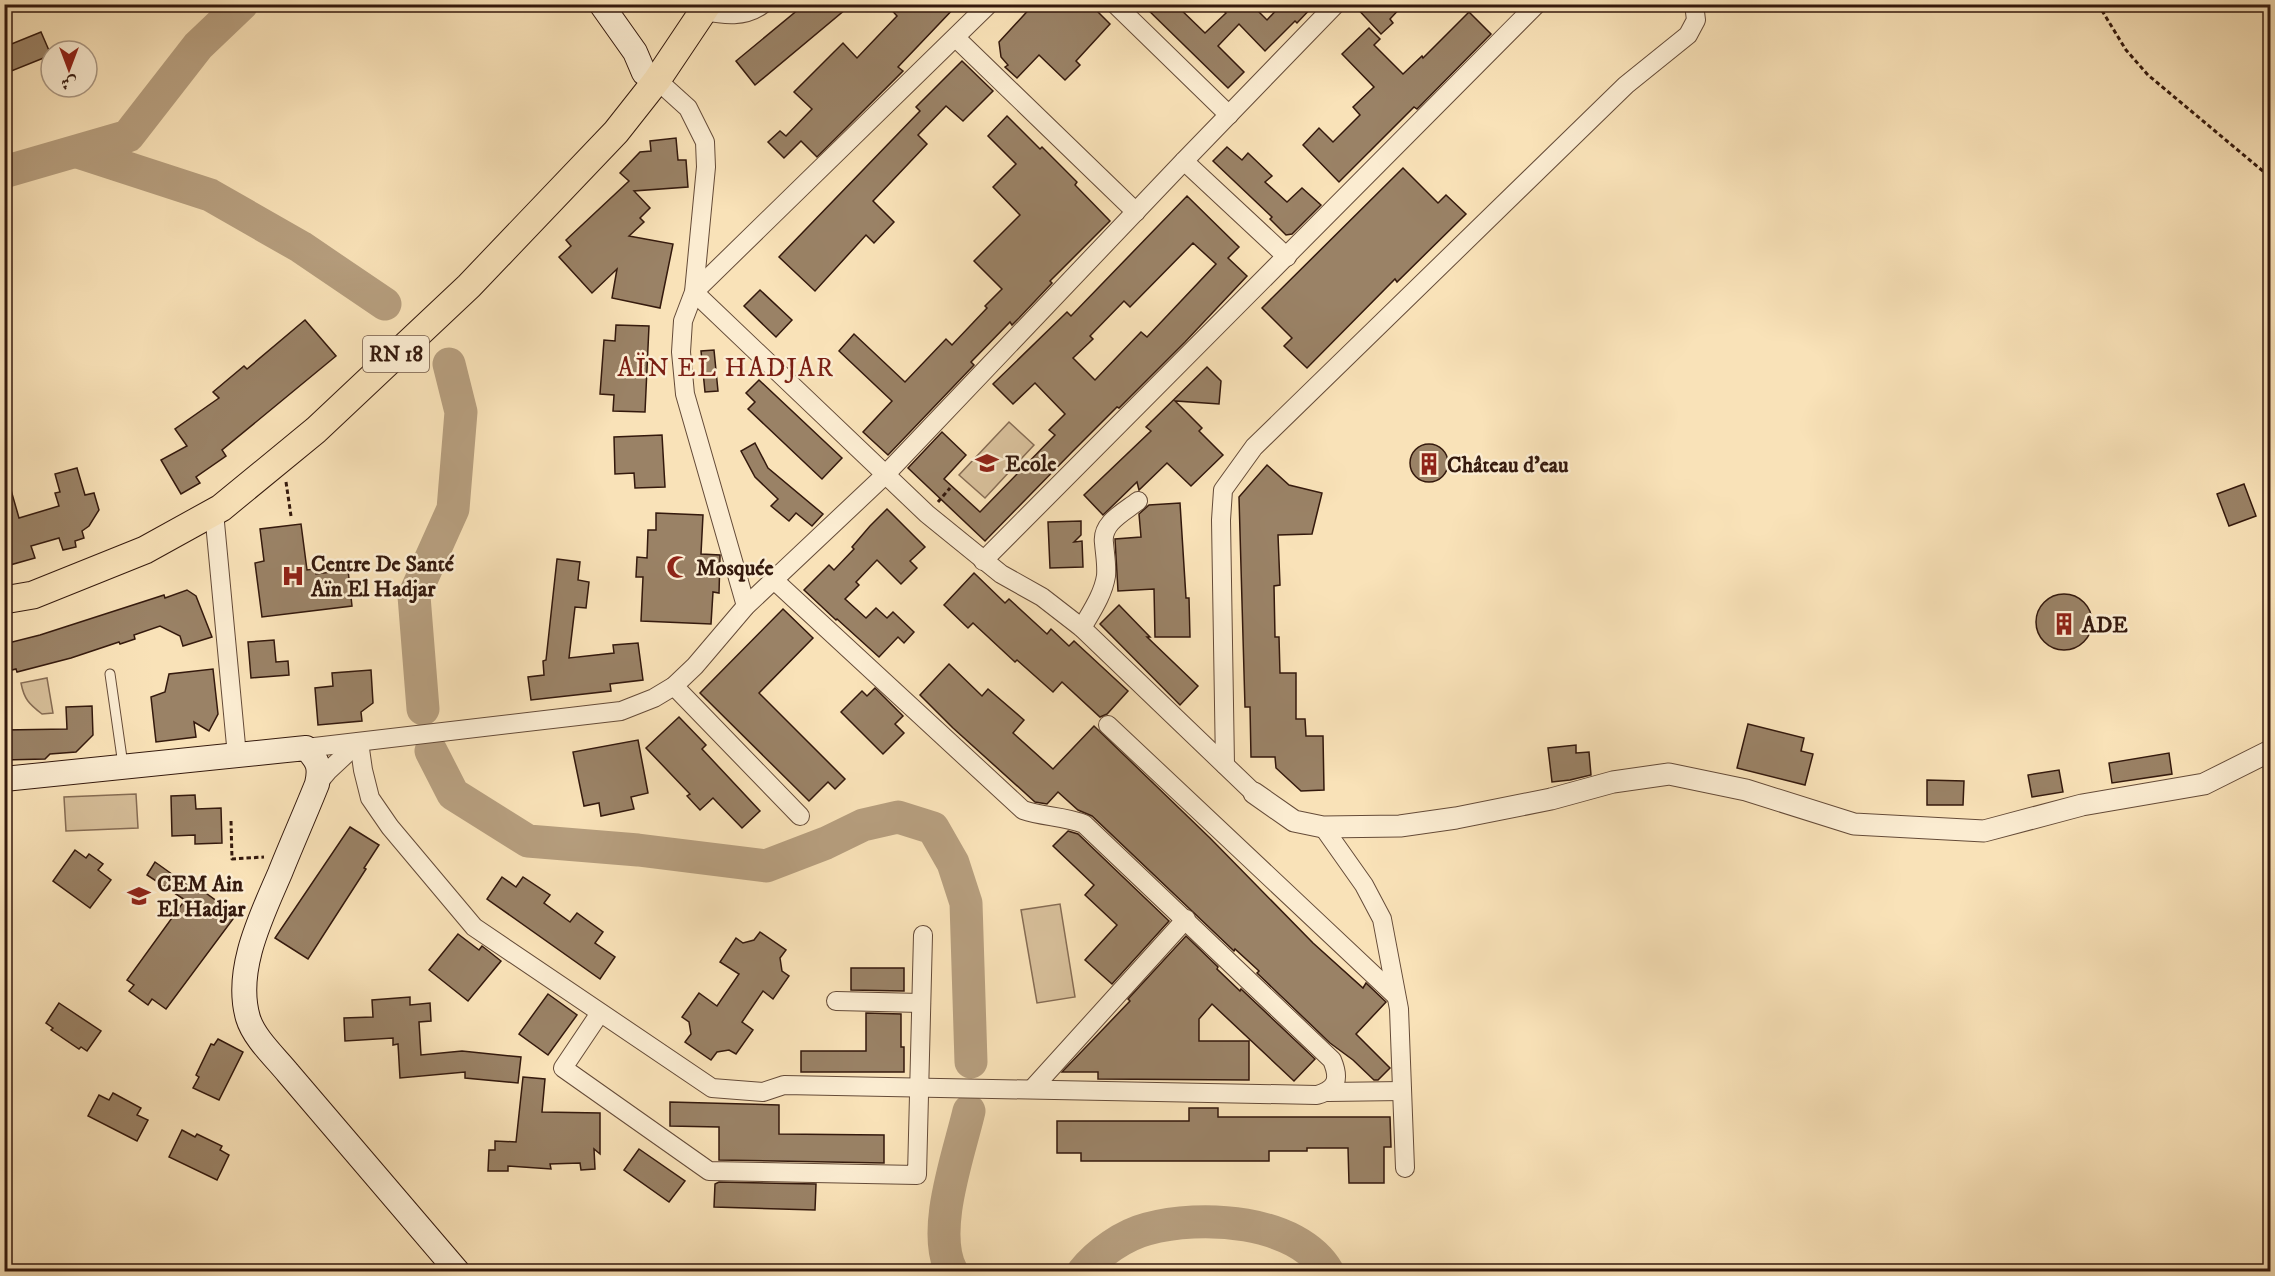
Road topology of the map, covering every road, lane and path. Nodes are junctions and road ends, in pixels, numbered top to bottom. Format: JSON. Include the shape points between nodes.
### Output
{"nodes":[{"id":1,"x":601,"y":4,"type":"edge"},
{"id":2,"x":764,"y":4,"type":"edge"},
{"id":3,"x":989,"y":4,"type":"edge"},
{"id":4,"x":1115,"y":4,"type":"edge"},
{"id":5,"x":1336,"y":4,"type":"edge"},
{"id":6,"x":1537,"y":4,"type":"edge"},
{"id":7,"x":1694,"y":4,"type":"edge"},
{"id":8,"x":2098,"y":4,"type":"edge"},
{"id":9,"x":705,"y":8,"type":"edge"},
{"id":10,"x":956,"y":39,"type":"junction"},
{"id":11,"x":657,"y":80,"type":"junction"},
{"id":12,"x":1229,"y":115,"type":"junction"},
{"id":13,"x":1184,"y":161,"type":"junction"},
{"id":14,"x":2271,"y":177,"type":"edge"},
{"id":15,"x":1136,"y":212,"type":"junction"},
{"id":16,"x":1287,"y":257,"type":"junction"},
{"id":17,"x":694,"y":292,"type":"junction"},
{"id":18,"x":283,"y":457,"type":"junction"},
{"id":19,"x":885,"y":475,"type":"junction"},
{"id":20,"x":1138,"y":501,"type":"dead end"},
{"id":21,"x":214,"y":512,"type":"junction"},
{"id":22,"x":291,"y":516,"type":"dead end"},
{"id":23,"x":983,"y":561,"type":"junction"},
{"id":24,"x":774,"y":580,"type":"junction"},
{"id":25,"x":4,"y":600,"type":"edge"},
{"id":26,"x":746,"y":606,"type":"junction"},
{"id":27,"x":1082,"y":628,"type":"junction"},
{"id":28,"x":110,"y":674,"type":"dead end"},
{"id":29,"x":674,"y":686,"type":"junction"},
{"id":30,"x":1108,"y":725,"type":"dead end"},
{"id":31,"x":359,"y":742,"type":"junction"},
{"id":32,"x":306,"y":748,"type":"junction"},
{"id":33,"x":2271,"y":751,"type":"edge"},
{"id":34,"x":237,"y":756,"type":"junction"},
{"id":35,"x":1225,"y":765,"type":"junction"},
{"id":36,"x":124,"y":768,"type":"junction"},
{"id":37,"x":4,"y":779,"type":"edge"},
{"id":38,"x":317,"y":784,"type":"junction"},
{"id":39,"x":1254,"y":793,"type":"joint"},
{"id":40,"x":800,"y":816,"type":"dead end"},
{"id":41,"x":231,"y":821,"type":"dead end"},
{"id":42,"x":1323,"y":827,"type":"junction"},
{"id":43,"x":287,"y":856,"type":"junction"},
{"id":44,"x":1186,"y":919,"type":"junction"},
{"id":45,"x":923,"y":935,"type":"dead end"},
{"id":46,"x":1396,"y":996,"type":"junction"},
{"id":47,"x":836,"y":1001,"type":"dead end"},
{"id":48,"x":921,"y":1003,"type":"junction"},
{"id":49,"x":600,"y":1013,"type":"junction"},
{"id":50,"x":919,"y":1089,"type":"junction"},
{"id":51,"x":1032,"y":1089,"type":"junction"},
{"id":52,"x":1402,"y":1091,"type":"junction"},
{"id":53,"x":1328,"y":1092,"type":"junction"},
{"id":54,"x":1405,"y":1168,"type":"dead end"},
{"id":55,"x":458,"y":1272,"type":"edge"}],
"edges":[{"from":1,"to":11,"type":"main road","via":[[635,52],[644,73]]},
{"from":2,"to":9,"type":"street","via":[[740,15]]},
{"from":3,"to":10,"type":"street"},
{"from":4,"to":12,"type":"street"},
{"from":5,"to":12,"type":"street"},
{"from":6,"to":16,"type":"street"},
{"from":7,"to":35,"type":"street","via":[[1696,20],[1688,35],[1626,86],[1254,447],[1223,490]]},
{"from":8,"to":14,"type":"path","via":[[2126,50],[2148,75]]},
{"from":9,"to":11,"type":"main road","number":"RN 18"},
{"from":10,"to":15,"type":"street"},
{"from":10,"to":17,"type":"street"},
{"from":11,"to":17,"type":"street","via":[[688,108],[705,142]]},
{"from":11,"to":18,"type":"main road","number":"RN 18","via":[[616,132],[469,286]]},
{"from":12,"to":13,"type":"street"},
{"from":13,"to":15,"type":"street"},
{"from":13,"to":16,"type":"street"},
{"from":15,"to":19,"type":"street"},
{"from":16,"to":23,"type":"street"},
{"from":17,"to":19,"type":"street"},
{"from":17,"to":26,"type":"street","via":[[684,321],[681,352],[685,394]]},
{"from":18,"to":21,"type":"main road","number":"RN 18"},
{"from":18,"to":22,"type":"path"},
{"from":19,"to":23,"type":"street"},
{"from":19,"to":24,"type":"street"},
{"from":20,"to":27,"type":"street","via":[[1110,522],[1106,530],[1105,579]]},
{"from":21,"to":25,"type":"main road","number":"RN 18","via":[[145,550],[33,595]]},
{"from":21,"to":34,"type":"street"},
{"from":23,"to":27,"type":"street","via":[[1042,597]]},
{"from":24,"to":26,"type":"street"},
{"from":24,"to":44,"type":"street","via":[[1023,810],[1073,819],[1084,825]]},
{"from":26,"to":29,"type":"street"},
{"from":27,"to":35,"type":"street"},
{"from":28,"to":36,"type":"lane"},
{"from":29,"to":31,"type":"street","via":[[621,711]]},
{"from":29,"to":40,"type":"street"},
{"from":30,"to":46,"type":"street"},
{"from":31,"to":32,"type":"street"},
{"from":31,"to":38,"type":"street"},
{"from":31,"to":49,"type":"street","via":[[370,798],[474,927]]},
{"from":32,"to":34,"type":"main road"},
{"from":32,"to":38,"type":"main road","via":[[318,762]]},
{"from":33,"to":42,"type":"street","via":[[2204,784],[2082,805],[1984,831],[1854,824],[1746,790],[1669,774],[1613,782],[1456,818],[1401,826]]},
{"from":34,"to":36,"type":"main road"},
{"from":35,"to":39,"type":"street"},
{"from":36,"to":37,"type":"main road"},
{"from":38,"to":43,"type":"main road"},
{"from":39,"to":42,"type":"street","via":[[1294,822]]},
{"from":41,"to":43,"type":"path","via":[[232,859]]},
{"from":42,"to":46,"type":"street","via":[[1364,885],[1382,919]]},
{"from":43,"to":55,"type":"main road","via":[[254,935],[246,993],[249,1018],[263,1043]]},
{"from":44,"to":51,"type":"street"},
{"from":44,"to":53,"type":"street","via":[[1332,1060],[1336,1082]]},
{"from":45,"to":48,"type":"street"},
{"from":46,"to":52,"type":"street"},
{"from":47,"to":48,"type":"street"},
{"from":48,"to":50,"type":"street"},
{"from":49,"to":50,"type":"street","via":[[712,1088],[763,1092],[784,1085]]},
{"from":49,"to":50,"type":"street","via":[[563,1068],[709,1171],[917,1174]]},
{"from":50,"to":51,"type":"street"},
{"from":51,"to":53,"type":"street","via":[[1317,1095]]},
{"from":52,"to":53,"type":"street"},
{"from":52,"to":54,"type":"street"}]}
